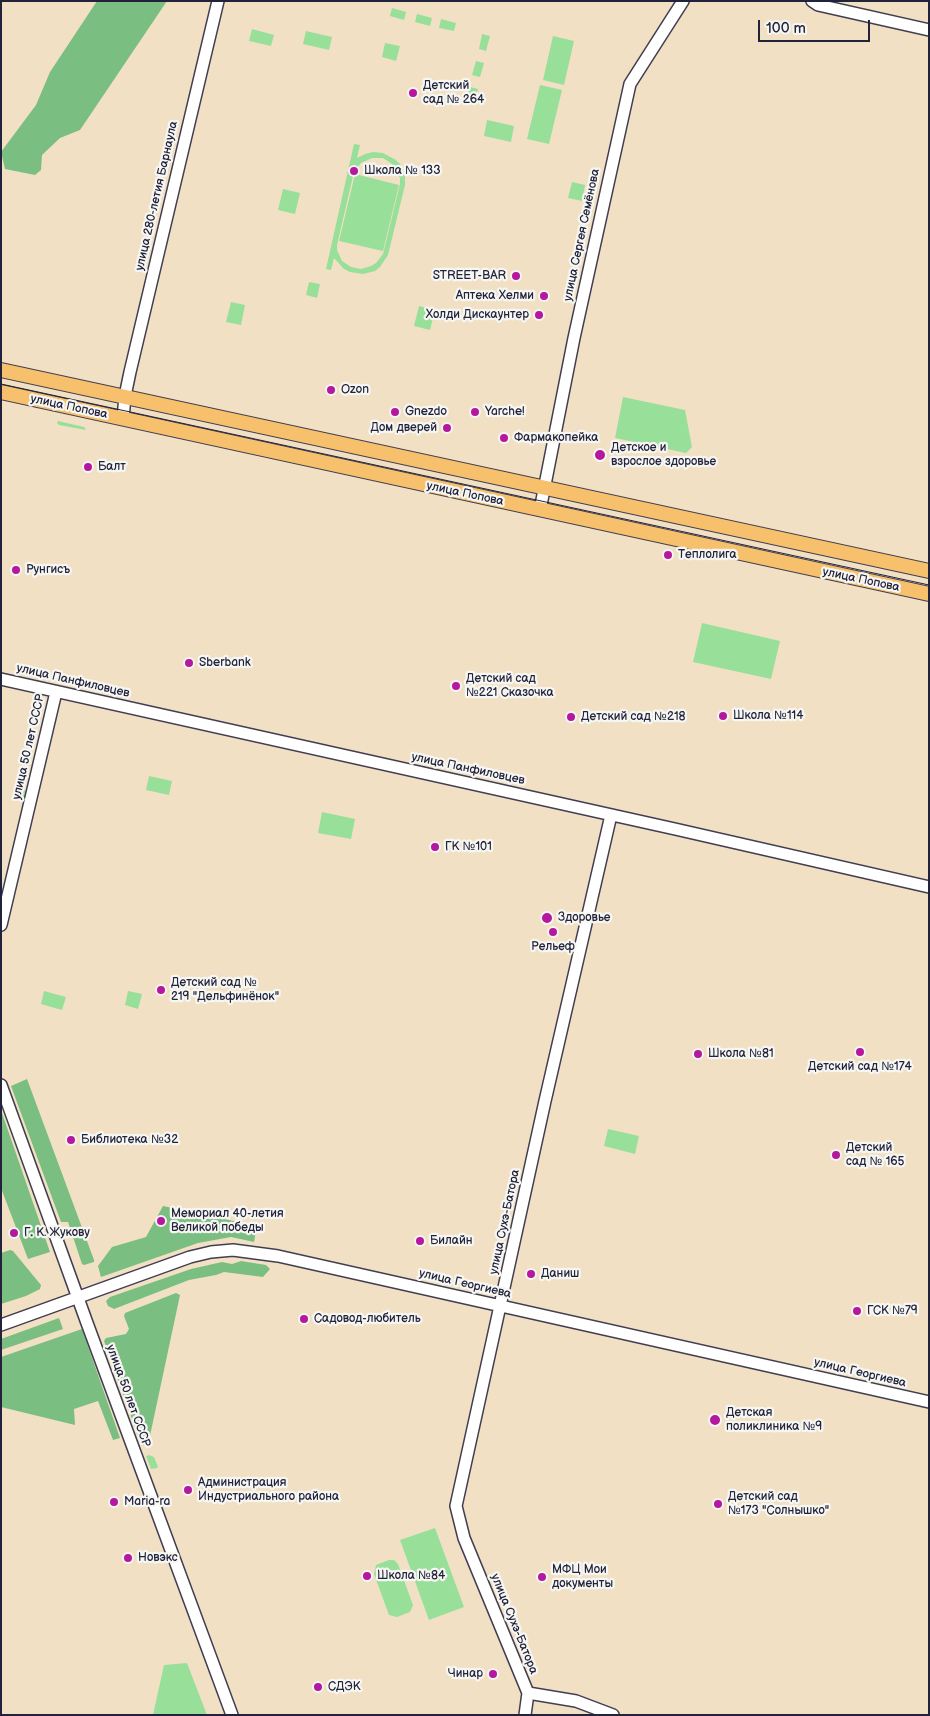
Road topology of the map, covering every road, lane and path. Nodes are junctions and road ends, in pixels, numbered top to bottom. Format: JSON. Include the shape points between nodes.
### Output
{"nodes":[{"id":1,"x":218,"y":1,"type":"edge"},
{"id":2,"x":683,"y":1,"type":"edge"},
{"id":3,"x":812,"y":1,"type":"edge"},
{"id":4,"x":929,"y":30,"type":"edge"},
{"id":5,"x":1,"y":370,"type":"edge"},
{"id":6,"x":19,"y":374,"type":"junction"},
{"id":7,"x":8,"y":394,"type":"edge"},
{"id":8,"x":125,"y":396,"type":"junction"},
{"id":9,"x":123,"y":419,"type":"junction"},
{"id":10,"x":545,"y":488,"type":"junction"},
{"id":11,"x":540,"y":510,"type":"junction"},
{"id":12,"x":929,"y":571,"type":"edge"},
{"id":13,"x":929,"y":594,"type":"edge"},
{"id":14,"x":1,"y":679,"type":"edge"},
{"id":15,"x":56,"y":692,"type":"junction"},
{"id":16,"x":611,"y":815,"type":"junction"},
{"id":17,"x":929,"y":887,"type":"edge"},
{"id":18,"x":1,"y":925,"type":"edge"},
{"id":19,"x":1,"y":1085,"type":"edge"},
{"id":20,"x":78,"y":1298,"type":"junction"},
{"id":21,"x":500,"y":1306,"type":"junction"},
{"id":22,"x":1,"y":1325,"type":"edge"},
{"id":23,"x":929,"y":1402,"type":"edge"},
{"id":24,"x":528,"y":1693,"type":"junction"},
{"id":25,"x":232,"y":1715,"type":"edge"},
{"id":26,"x":525,"y":1715,"type":"edge"},
{"id":27,"x":613,"y":1715,"type":"edge"}],
"edges":[{"from":1,"to":8,"type":"street","name":"улица 280-летия Барнаула"},
{"from":2,"to":10,"type":"street","name":"улица Сергея Семёнова","via":[[630,84],[574,338]]},
{"from":3,"to":4,"type":"street"},
{"from":5,"to":6,"type":"main road","name":"улица Попова"},
{"from":6,"to":7,"type":"main road"},
{"from":6,"to":8,"type":"main road","name":"улица Попова"},
{"from":7,"to":9,"type":"main road","name":"улица Попова"},
{"from":8,"to":9,"type":"street","name":"улица 280-летия Барнаула"},
{"from":8,"to":10,"type":"main road","name":"улица Попова"},
{"from":9,"to":11,"type":"main road","name":"улица Попова"},
{"from":10,"to":11,"type":"street","name":"улица Сергея Семёнова"},
{"from":10,"to":12,"type":"main road","name":"улица Попова"},
{"from":11,"to":13,"type":"main road","name":"улица Попова"},
{"from":14,"to":15,"type":"street","name":"улица Панфиловцев"},
{"from":15,"to":16,"type":"street","name":"улица Панфиловцев"},
{"from":15,"to":18,"type":"street","name":"улица 50 лет СССР"},
{"from":16,"to":17,"type":"street","name":"улица Панфиловцев"},
{"from":16,"to":21,"type":"street","name":"улица Сухэ-Батора"},
{"from":19,"to":20,"type":"street","name":"улица 50 лет СССР"},
{"from":20,"to":21,"type":"street","name":"улица Георгиева","via":[[190,1257],[233,1250],[278,1256]]},
{"from":20,"to":22,"type":"street","name":"улица Георгиева"},
{"from":20,"to":25,"type":"street","name":"улица 50 лет СССР"},
{"from":21,"to":23,"type":"street","name":"улица Георгиева"},
{"from":21,"to":24,"type":"street","name":"улица Сухэ-Батора","via":[[456,1506],[464,1538]]},
{"from":24,"to":26,"type":"street","name":"улица Сухэ-Батора"},
{"from":24,"to":27,"type":"street","via":[[576,1701]]}]}
